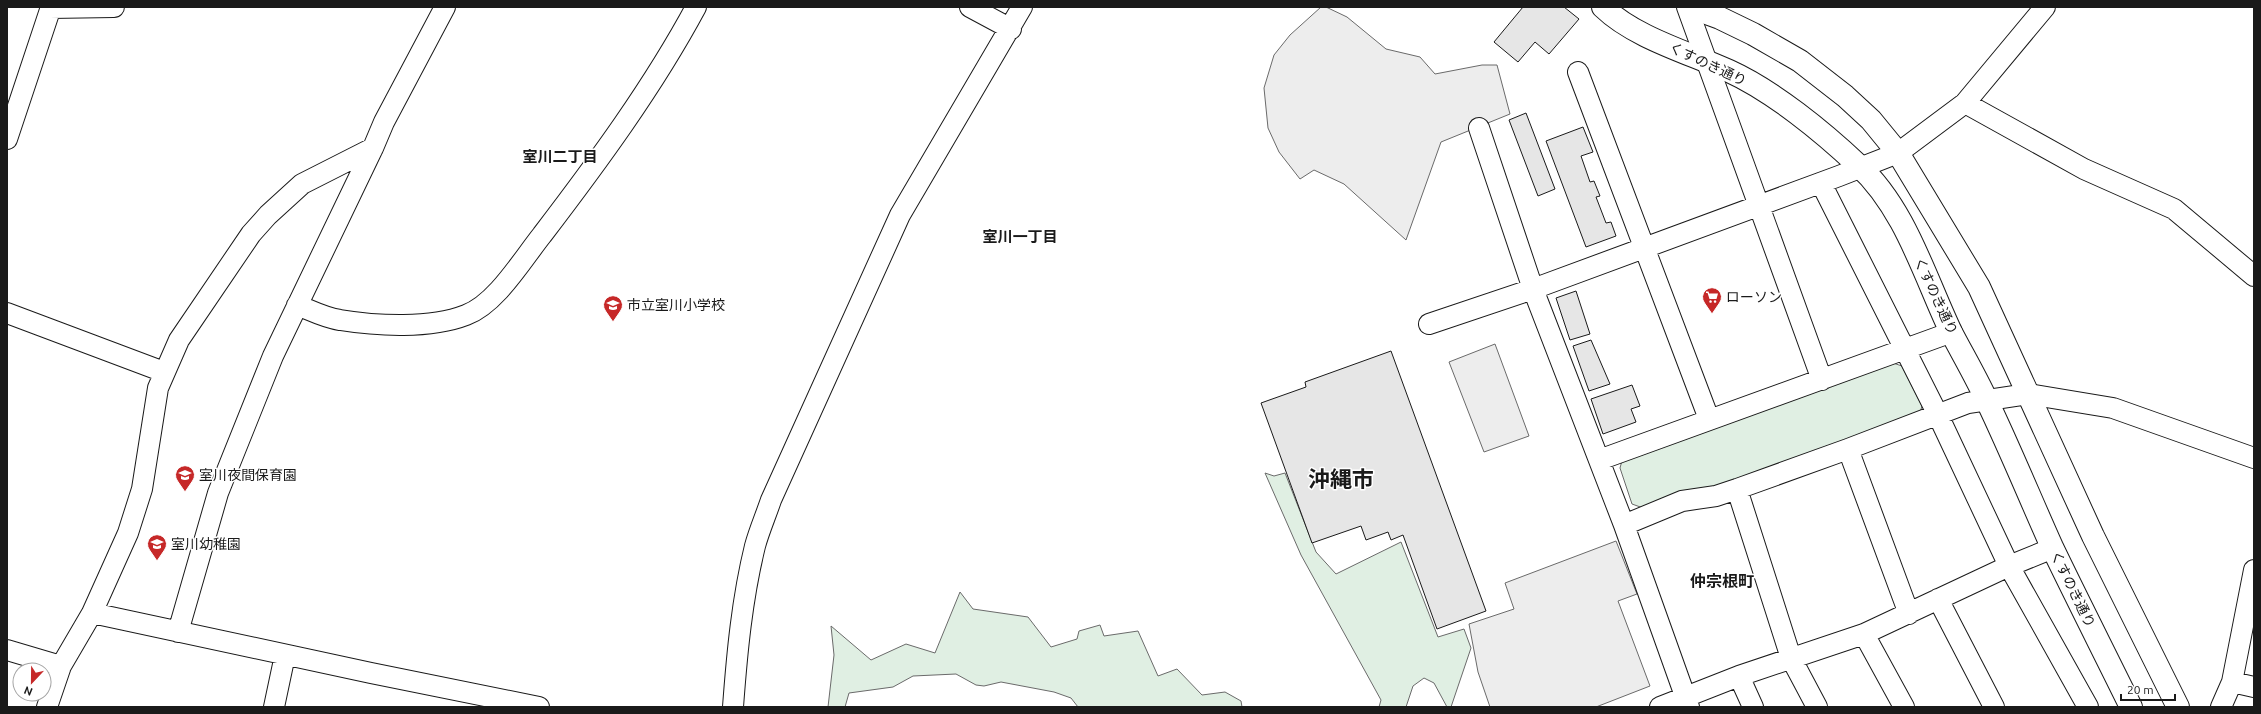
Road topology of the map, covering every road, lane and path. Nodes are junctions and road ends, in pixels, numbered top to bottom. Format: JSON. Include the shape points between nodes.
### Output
{"nodes":[{"id":1,"x":114,"y":7,"type":"edge"},
{"id":2,"x":445,"y":7,"type":"edge"},
{"id":3,"x":696,"y":7,"type":"edge"},
{"id":4,"x":970,"y":7,"type":"edge"},
{"id":5,"x":1022,"y":7,"type":"edge"},
{"id":6,"x":1603,"y":7,"type":"edge"},
{"id":7,"x":1687,"y":7,"type":"edge"},
{"id":8,"x":1690,"y":7,"type":"edge"},
{"id":9,"x":2045,"y":7,"type":"edge"},
{"id":10,"x":50,"y":8,"type":"edge"},
{"id":11,"x":1012,"y":29,"type":"junction"},
{"id":12,"x":1708,"y":64,"type":"junction"},
{"id":13,"x":1578,"y":72,"type":"dead end"},
{"id":14,"x":1965,"y":103,"type":"junction"},
{"id":15,"x":1479,"y":128,"type":"dead end"},
{"id":16,"x":7,"y":140,"type":"edge"},
{"id":17,"x":373,"y":148,"type":"junction"},
{"id":18,"x":1898,"y":153,"type":"junction"},
{"id":19,"x":1861,"y":167,"type":"junction"},
{"id":20,"x":1821,"y":183,"type":"junction"},
{"id":21,"x":1759,"y":205,"type":"junction"},
{"id":22,"x":1644,"y":248,"type":"junction"},
{"id":23,"x":2254,"y":276,"type":"edge"},
{"id":24,"x":1533,"y":289,"type":"junction"},
{"id":25,"x":297,"y":305,"type":"junction"},
{"id":26,"x":7,"y":313,"type":"edge"},
{"id":27,"x":1429,"y":324,"type":"dead end"},
{"id":28,"x":1952,"y":332,"type":"junction"},
{"id":29,"x":1905,"y":349,"type":"junction"},
{"id":30,"x":164,"y":372,"type":"junction"},
{"id":31,"x":1822,"y":380,"type":"junction"},
{"id":32,"x":2028,"y":394,"type":"junction"},
{"id":33,"x":1986,"y":399,"type":"junction"},
{"id":34,"x":1938,"y":415,"type":"junction"},
{"id":35,"x":1708,"y":420,"type":"junction"},
{"id":36,"x":1848,"y":450,"type":"junction"},
{"id":37,"x":2254,"y":458,"type":"edge"},
{"id":38,"x":1599,"y":460,"type":"junction"},
{"id":39,"x":1738,"y":489,"type":"junction"},
{"id":40,"x":1624,"y":525,"type":"junction"},
{"id":41,"x":2053,"y":548,"type":"junction"},
{"id":42,"x":2010,"y":566,"type":"junction"},
{"id":43,"x":2254,"y":570,"type":"edge"},
{"id":44,"x":1938,"y":599,"type":"junction"},
{"id":45,"x":92,"y":613,"type":"junction"},
{"id":46,"x":1909,"y":614,"type":"junction"},
{"id":47,"x":178,"y":632,"type":"junction"},
{"id":48,"x":1864,"y":634,"type":"junction"},
{"id":49,"x":7,"y":650,"type":"edge"},
{"id":50,"x":285,"y":655,"type":"junction"},
{"id":51,"x":1791,"y":658,"type":"junction"},
{"id":52,"x":61,"y":666,"type":"junction"},
{"id":53,"x":1739,"y":676,"type":"junction"},
{"id":54,"x":2232,"y":682,"type":"junction"},
{"id":55,"x":2254,"y":687,"type":"edge"},
{"id":56,"x":1687,"y":702,"type":"edge"},
{"id":57,"x":515,"y":705,"type":"edge"},
{"id":58,"x":47,"y":707,"type":"edge"},
{"id":59,"x":274,"y":707,"type":"edge"},
{"id":60,"x":539,"y":707,"type":"edge"},
{"id":61,"x":732,"y":707,"type":"edge"},
{"id":62,"x":1660,"y":707,"type":"edge"},
{"id":63,"x":1753,"y":707,"type":"edge"},
{"id":64,"x":1817,"y":707,"type":"edge"},
{"id":65,"x":1904,"y":707,"type":"edge"},
{"id":66,"x":1994,"y":707,"type":"edge"},
{"id":67,"x":2088,"y":707,"type":"edge"},
{"id":68,"x":2131,"y":707,"type":"edge"},
{"id":69,"x":2178,"y":707,"type":"edge"},
{"id":70,"x":2221,"y":707,"type":"edge"}],
"edges":[{"from":1,"to":10,"type":"street"},
{"from":2,"to":17,"type":"street","via":[[384,122]]},
{"from":3,"to":25,"type":"street","via":[[686,27],[599,160],[506,281],[487,301],[467,315],[440,322],[391,325],[338,320]]},
{"from":4,"to":11,"type":"street"},
{"from":5,"to":11,"type":"street"},
{"from":6,"to":12,"type":"main road","name":"くすのき通り","via":[[1641,32]]},
{"from":7,"to":12,"type":"street"},
{"from":8,"to":18,"type":"main road","via":[[1733,24],[1800,61],[1871,120]]},
{"from":9,"to":14,"type":"street"},
{"from":10,"to":16,"type":"street"},
{"from":11,"to":61,"type":"street","via":[[900,215],[771,500],[755,545],[745,594]]},
{"from":12,"to":19,"type":"main road","name":"くすのき通り","via":[[1729,71],[1766,92]]},
{"from":12,"to":21,"type":"street"},
{"from":13,"to":22,"type":"street"},
{"from":14,"to":18,"type":"street"},
{"from":14,"to":23,"type":"street","via":[[2084,169],[2174,209]]},
{"from":15,"to":24,"type":"street"},
{"from":17,"to":25,"type":"street"},
{"from":17,"to":30,"type":"street","via":[[302,184],[268,215],[251,234],[179,340]]},
{"from":18,"to":19,"type":"street"},
{"from":18,"to":32,"type":"main road","via":[[1979,287]]},
{"from":19,"to":20,"type":"street"},
{"from":19,"to":28,"type":"main road","name":"くすのき通り","via":[[1887,198],[1899,218]]},
{"from":20,"to":21,"type":"street"},
{"from":20,"to":29,"type":"street"},
{"from":21,"to":22,"type":"street"},
{"from":21,"to":31,"type":"street"},
{"from":22,"to":24,"type":"street"},
{"from":22,"to":35,"type":"street"},
{"from":24,"to":27,"type":"street"},
{"from":24,"to":38,"type":"street"},
{"from":25,"to":47,"type":"street","via":[[273,356],[218,493]]},
{"from":26,"to":30,"type":"street"},
{"from":28,"to":29,"type":"street"},
{"from":28,"to":33,"type":"main road","name":"くすのき通り"},
{"from":29,"to":31,"type":"street"},
{"from":29,"to":34,"type":"street"},
{"from":30,"to":45,"type":"street","via":[[158,388],[142,489],[128,533]]},
{"from":31,"to":35,"type":"street"},
{"from":32,"to":33,"type":"street"},
{"from":32,"to":37,"type":"street","via":[[2114,408]]},
{"from":32,"to":69,"type":"main road","via":[[2093,536]]},
{"from":33,"to":34,"type":"street"},
{"from":33,"to":41,"type":"main road","name":"くすのき通り"},
{"from":34,"to":36,"type":"street"},
{"from":34,"to":42,"type":"street"},
{"from":35,"to":38,"type":"street"},
{"from":36,"to":39,"type":"street"},
{"from":36,"to":46,"type":"street"},
{"from":38,"to":40,"type":"street"},
{"from":39,"to":40,"type":"street","via":[[1716,496],[1682,501]]},
{"from":39,"to":51,"type":"street"},
{"from":40,"to":56,"type":"street"},
{"from":41,"to":42,"type":"street"},
{"from":41,"to":68,"type":"main road","name":"くすのき通り"},
{"from":42,"to":44,"type":"street"},
{"from":42,"to":67,"type":"street"},
{"from":43,"to":54,"type":"street"},
{"from":44,"to":46,"type":"street"},
{"from":44,"to":66,"type":"street"},
{"from":45,"to":47,"type":"street"},
{"from":45,"to":52,"type":"street"},
{"from":46,"to":48,"type":"street"},
{"from":47,"to":50,"type":"street"},
{"from":48,"to":51,"type":"street"},
{"from":48,"to":65,"type":"street"},
{"from":49,"to":52,"type":"street"},
{"from":50,"to":57,"type":"street"},
{"from":50,"to":59,"type":"street"},
{"from":51,"to":53,"type":"street"},
{"from":51,"to":64,"type":"street"},
{"from":52,"to":58,"type":"street"},
{"from":53,"to":56,"type":"street"},
{"from":53,"to":63,"type":"street"},
{"from":54,"to":55,"type":"street"},
{"from":54,"to":70,"type":"street"},
{"from":56,"to":62,"type":"street"},
{"from":57,"to":60,"type":"street"}]}
